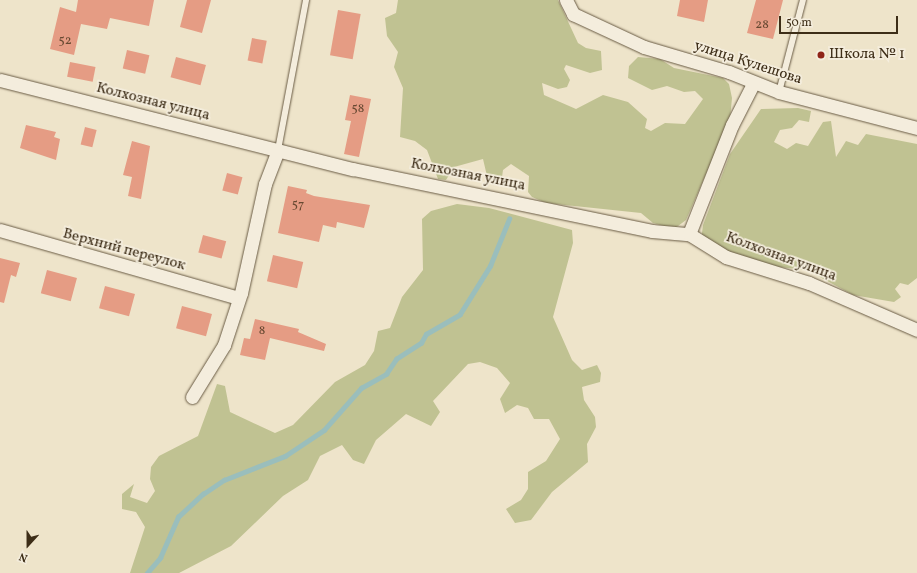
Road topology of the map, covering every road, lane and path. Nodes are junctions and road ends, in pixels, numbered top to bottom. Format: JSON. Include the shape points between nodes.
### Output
{"nodes":[{"id":1,"x":306,"y":0,"type":"edge"},
{"id":2,"x":566,"y":0,"type":"edge"},
{"id":3,"x":803,"y":0,"type":"edge"},
{"id":4,"x":0,"y":80,"type":"edge"},
{"id":5,"x":753,"y":84,"type":"junction"},
{"id":6,"x":779,"y":92,"type":"junction"},
{"id":7,"x":917,"y":128,"type":"edge"},
{"id":8,"x":278,"y":150,"type":"junction"},
{"id":9,"x":0,"y":230,"type":"edge"},
{"id":10,"x":689,"y":234,"type":"junction"},
{"id":11,"x":239,"y":298,"type":"junction"},
{"id":12,"x":917,"y":330,"type":"edge"},
{"id":13,"x":192,"y":397,"type":"dead end"}],
"edges":[{"from":1,"to":8,"type":"lane"},
{"from":2,"to":5,"type":"street","name":"улица Кулешова","via":[[573,14],[644,47],[728,72]]},
{"from":3,"to":6,"type":"lane"},
{"from":4,"to":8,"type":"street","name":"Колхозная улица"},
{"from":5,"to":6,"type":"street","name":"улица Кулешова"},
{"from":5,"to":10,"type":"street","via":[[732,125]]},
{"from":6,"to":7,"type":"street","name":"улица Кулешова"},
{"from":8,"to":10,"type":"street","name":"Колхозная улица","via":[[652,231]]},
{"from":8,"to":11,"type":"street","via":[[265,184]]},
{"from":9,"to":11,"type":"street","name":"Верхний переулок"},
{"from":10,"to":12,"type":"street","name":"Колхозная улица","via":[[726,257],[809,283]]},
{"from":11,"to":13,"type":"street","via":[[224,345]]}]}
